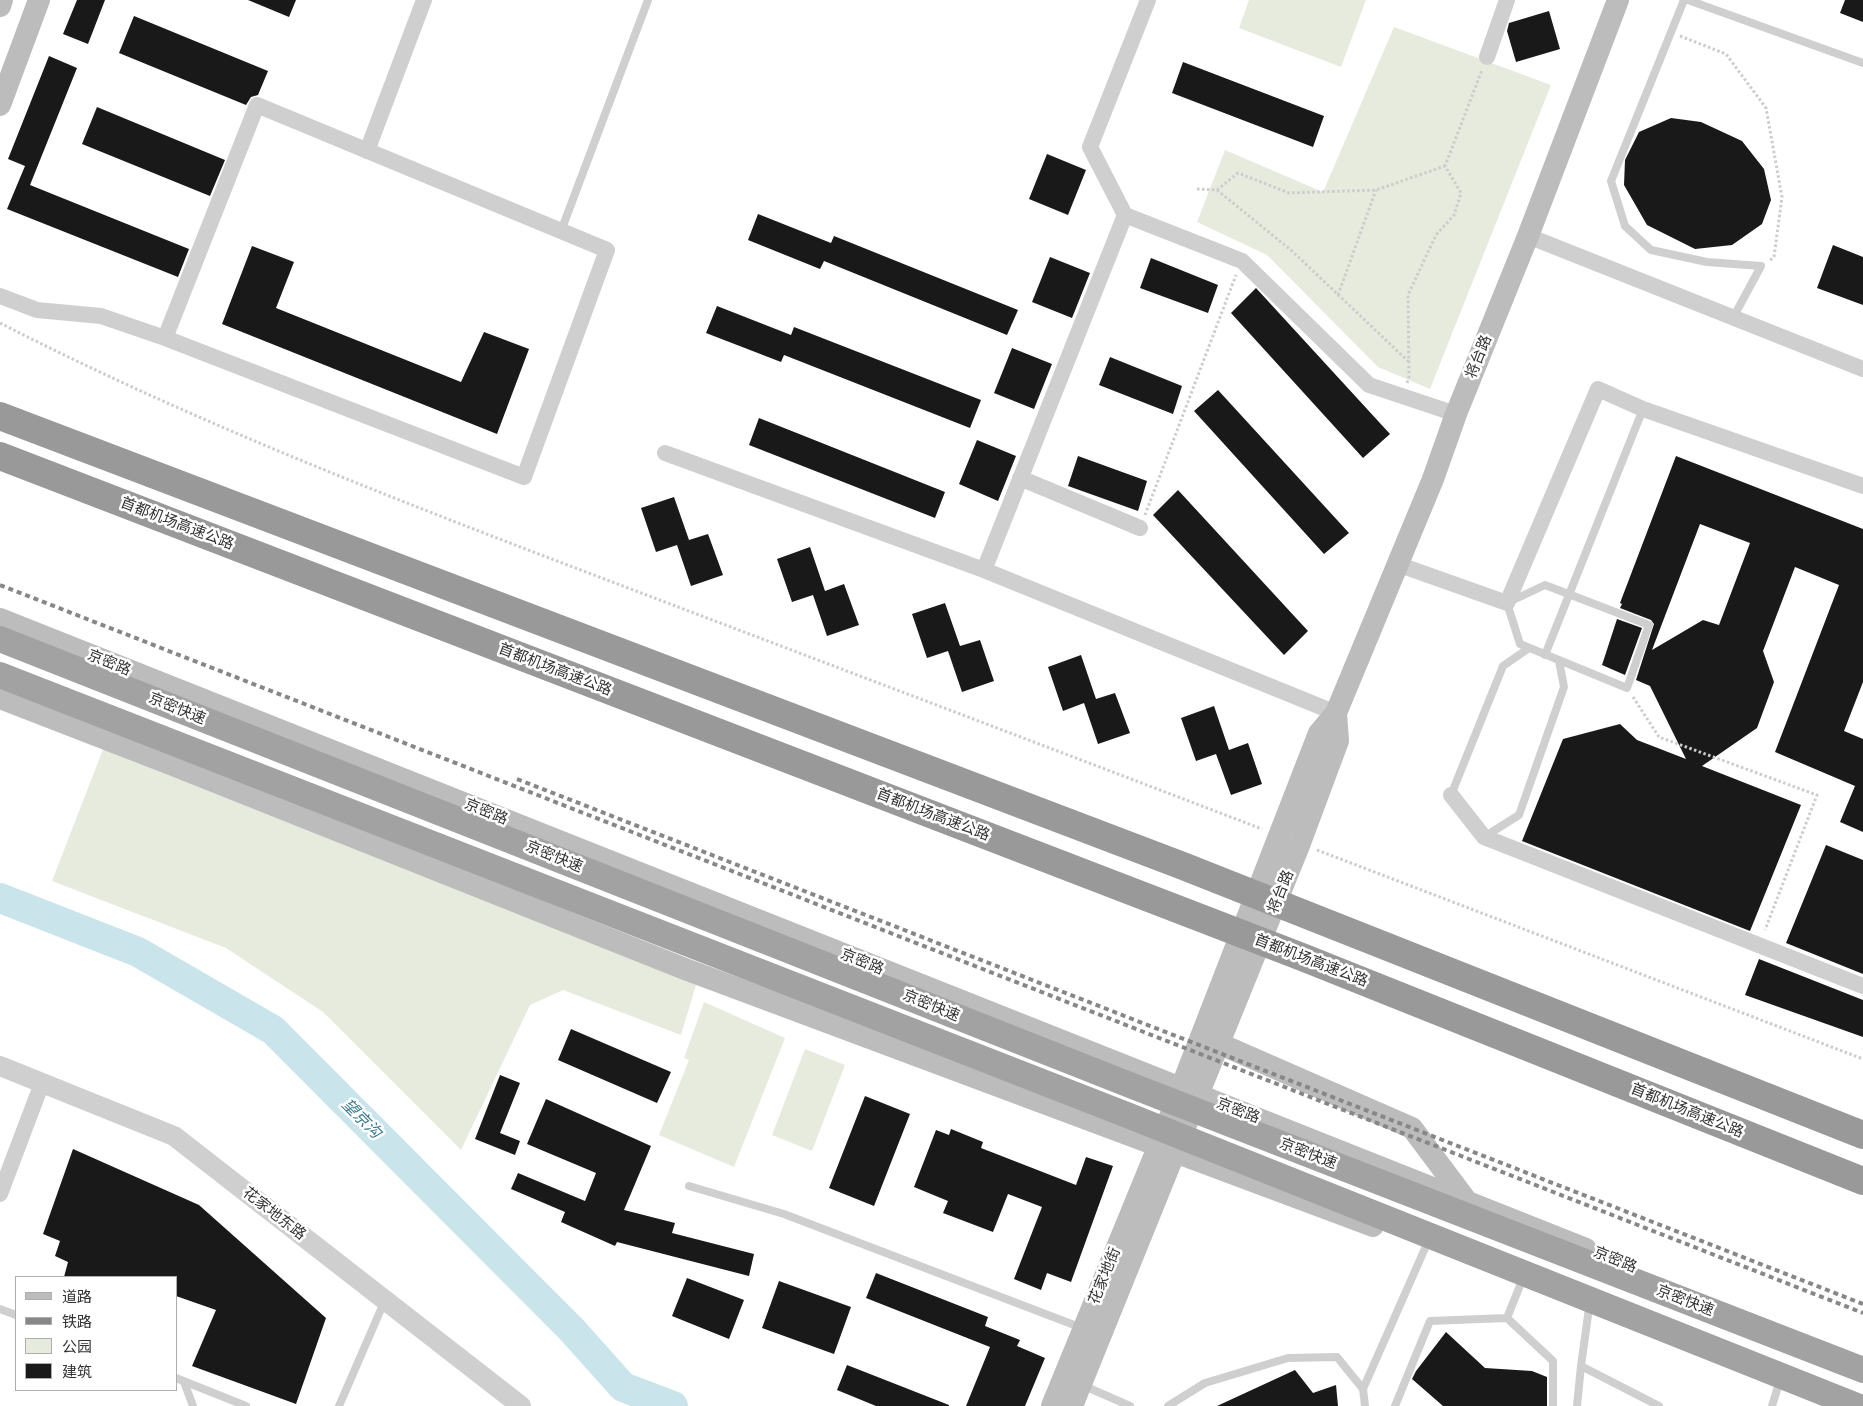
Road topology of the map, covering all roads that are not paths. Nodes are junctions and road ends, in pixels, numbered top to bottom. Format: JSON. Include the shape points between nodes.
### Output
{"nodes":[{"id":1,"x":2,"y":0,"type":"edge"},
{"id":2,"x":39,"y":0,"type":"edge"},
{"id":3,"x":424,"y":0,"type":"edge"},
{"id":4,"x":648,"y":0,"type":"edge"},
{"id":5,"x":1148,"y":0,"type":"edge"},
{"id":6,"x":1507,"y":0,"type":"edge"},
{"id":7,"x":1618,"y":0,"type":"edge"},
{"id":8,"x":1684,"y":0,"type":"edge"},
{"id":9,"x":1688,"y":0,"type":"edge"},
{"id":10,"x":0,"y":6,"type":"edge"},
{"id":11,"x":1487,"y":57,"type":"road end"},
{"id":12,"x":1863,"y":63,"type":"edge"},
{"id":13,"x":0,"y":105,"type":"edge"},
{"id":14,"x":367,"y":151,"type":"junction"},
{"id":15,"x":1125,"y":215,"type":"junction"},
{"id":16,"x":561,"y":232,"type":"junction"},
{"id":17,"x":1528,"y":236,"type":"junction"},
{"id":18,"x":0,"y":296,"type":"edge"},
{"id":19,"x":1733,"y":318,"type":"junction"},
{"id":20,"x":165,"y":338,"type":"junction"},
{"id":21,"x":1863,"y":369,"type":"edge"},
{"id":22,"x":1643,"y":409,"type":"junction"},
{"id":23,"x":1456,"y":414,"type":"junction"},
{"id":24,"x":0,"y":416,"type":"edge"},
{"id":25,"x":665,"y":453,"type":"dead end"},
{"id":26,"x":0,"y":456,"type":"edge"},
{"id":27,"x":1020,"y":478,"type":"junction"},
{"id":28,"x":1863,"y":486,"type":"edge"},
{"id":29,"x":1140,"y":528,"type":"road end"},
{"id":30,"x":1397,"y":564,"type":"junction"},
{"id":31,"x":984,"y":570,"type":"junction"},
{"id":32,"x":1570,"y":595,"type":"junction"},
{"id":33,"x":1507,"y":603,"type":"junction"},
{"id":34,"x":0,"y":619,"type":"edge"},
{"id":35,"x":0,"y":639,"type":"edge"},
{"id":36,"x":1529,"y":648,"type":"junction"},
{"id":37,"x":1546,"y":655,"type":"junction"},
{"id":38,"x":1559,"y":661,"type":"junction"},
{"id":39,"x":0,"y":674,"type":"edge"},
{"id":40,"x":0,"y":698,"type":"edge"},
{"id":41,"x":1336,"y":713,"type":"junction"},
{"id":42,"x":1451,"y":795,"type":"joint"},
{"id":43,"x":1484,"y":837,"type":"junction"},
{"id":44,"x":1863,"y":986,"type":"edge"},
{"id":45,"x":1220,"y":1044,"type":"junction"},
{"id":46,"x":0,"y":1066,"type":"edge"},
{"id":47,"x":42,"y":1083,"type":"junction"},
{"id":48,"x":1190,"y":1092,"type":"junction"},
{"id":49,"x":1863,"y":1135,"type":"edge"},
{"id":50,"x":1166,"y":1149,"type":"junction"},
{"id":51,"x":1863,"y":1181,"type":"edge"},
{"id":52,"x":689,"y":1186,"type":"dead end"},
{"id":53,"x":0,"y":1194,"type":"edge"},
{"id":54,"x":1466,"y":1200,"type":"junction"},
{"id":55,"x":1426,"y":1246,"type":"junction"},
{"id":56,"x":1521,"y":1283,"type":"junction"},
{"id":57,"x":385,"y":1300,"type":"junction"},
{"id":58,"x":1589,"y":1308,"type":"junction"},
{"id":59,"x":0,"y":1309,"type":"edge"},
{"id":60,"x":15,"y":1315,"type":"edge"},
{"id":61,"x":1507,"y":1318,"type":"junction"},
{"id":62,"x":1084,"y":1328,"type":"junction"},
{"id":63,"x":1863,"y":1361,"type":"edge"},
{"id":64,"x":1581,"y":1366,"type":"junction"},
{"id":65,"x":1863,"y":1370,"type":"edge"},
{"id":66,"x":178,"y":1379,"type":"edge"},
{"id":67,"x":1780,"y":1380,"type":"junction"},
{"id":68,"x":184,"y":1382,"type":"junction"},
{"id":69,"x":1080,"y":1385,"type":"junction"},
{"id":70,"x":1363,"y":1389,"type":"junction"},
{"id":71,"x":193,"y":1406,"type":"edge"},
{"id":72,"x":246,"y":1406,"type":"edge"},
{"id":73,"x":339,"y":1406,"type":"edge"},
{"id":74,"x":520,"y":1406,"type":"edge"},
{"id":75,"x":1052,"y":1406,"type":"edge"},
{"id":76,"x":1072,"y":1406,"type":"edge"},
{"id":77,"x":1130,"y":1406,"type":"edge"},
{"id":78,"x":1168,"y":1406,"type":"edge"},
{"id":79,"x":1365,"y":1406,"type":"edge"},
{"id":80,"x":1395,"y":1406,"type":"edge"},
{"id":81,"x":1552,"y":1406,"type":"edge"},
{"id":82,"x":1577,"y":1406,"type":"edge"},
{"id":83,"x":1659,"y":1406,"type":"edge"},
{"id":84,"x":1772,"y":1406,"type":"edge"},
{"id":85,"x":1846,"y":1406,"type":"edge"},
{"id":86,"x":1857,"y":1406,"type":"edge"}],
"edges":[{"from":1,"to":10,"type":"main road"},
{"from":2,"to":13,"type":"main road"},
{"from":3,"to":14,"type":"street"},
{"from":4,"to":16,"type":"lane"},
{"from":5,"to":15,"type":"street","via":[[1090,147]]},
{"from":6,"to":11,"type":"street"},
{"from":7,"to":17,"type":"main road","name":"将台路"},
{"from":8,"to":19,"type":"lane","via":[[1611,180],[1625,226],[1651,250],[1707,262],[1761,266]]},
{"from":9,"to":12,"type":"lane"},
{"from":14,"to":16,"type":"street"},
{"from":14,"to":20,"type":"street","via":[[258,105]]},
{"from":15,"to":23,"type":"street","via":[[1242,261],[1369,385]]},
{"from":15,"to":27,"type":"street"},
{"from":16,"to":20,"type":"street","via":[[607,250],[524,477]]},
{"from":17,"to":19,"type":"street"},
{"from":17,"to":23,"type":"main road","name":"将台路"},
{"from":18,"to":20,"type":"street","via":[[37,310],[102,316]]},
{"from":19,"to":21,"type":"street"},
{"from":22,"to":28,"type":"street"},
{"from":22,"to":32,"type":"lane"},
{"from":22,"to":33,"type":"street","via":[[1598,389]]},
{"from":23,"to":30,"type":"main road","name":"将台路"},
{"from":24,"to":49,"type":"highway","via":[[1183,866]]},
{"from":25,"to":31,"type":"street"},
{"from":26,"to":51,"type":"highway","name":"首都机场高速公路","via":[[1302,957]]},
{"from":27,"to":29,"type":"street"},
{"from":27,"to":31,"type":"street"},
{"from":30,"to":33,"type":"street"},
{"from":30,"to":41,"type":"main road","name":"将台路"},
{"from":31,"to":41,"type":"street"},
{"from":32,"to":33,"type":"lane","via":[[1545,585]]},
{"from":32,"to":37,"type":"lane"},
{"from":32,"to":38,"type":"lane","via":[[1649,625],[1627,688]]},
{"from":33,"to":36,"type":"lane","via":[[1520,644]]},
{"from":34,"to":48,"type":"main road","name":"京密路"},
{"from":35,"to":65,"type":"highway","name":"京密快速"},
{"from":36,"to":37,"type":"lane"},
{"from":36,"to":42,"type":"lane","via":[[1503,666]]},
{"from":37,"to":38,"type":"lane"},
{"from":38,"to":43,"type":"lane","via":[[1564,687],[1520,815]]},
{"from":39,"to":86,"type":"highway","name":"京密快速","via":[[1136,1119]]},
{"from":40,"to":50,"type":"main road","via":[[685,969]]},
{"from":41,"to":45,"type":"main road","name":"将台路","via":[[1338,741]]},
{"from":41,"to":48,"type":"main road","name":"将台路","via":[[1319,733],[1279,835]]},
{"from":42,"to":43,"type":"street"},
{"from":43,"to":44,"type":"street"},
{"from":45,"to":48,"type":"main road","name":"将台路"},
{"from":45,"to":54,"type":"main road","via":[[1412,1128]]},
{"from":46,"to":47,"type":"street","name":"花家地东路"},
{"from":47,"to":53,"type":"street"},
{"from":47,"to":57,"type":"street","name":"花家地东路","via":[[174,1136]]},
{"from":48,"to":50,"type":"main road"},
{"from":48,"to":54,"type":"main road","name":"京密路"},
{"from":50,"to":55,"type":"main road"},
{"from":50,"to":62,"type":"main road","name":"花家地街"},
{"from":50,"to":69,"type":"main road","name":"花家地街"},
{"from":52,"to":62,"type":"lane","via":[[784,1214]]},
{"from":54,"to":63,"type":"main road","name":"京密路"},
{"from":55,"to":56,"type":"main road"},
{"from":55,"to":70,"type":"lane"},
{"from":56,"to":58,"type":"main road"},
{"from":56,"to":61,"type":"lane"},
{"from":57,"to":73,"type":"lane"},
{"from":57,"to":74,"type":"street","name":"花家地东路"},
{"from":58,"to":64,"type":"lane"},
{"from":58,"to":67,"type":"main road"},
{"from":59,"to":60,"type":"lane"},
{"from":61,"to":80,"type":"lane","via":[[1430,1321]]},
{"from":61,"to":81,"type":"lane","via":[[1553,1361]]},
{"from":62,"to":75,"type":"main road","name":"花家地街"},
{"from":64,"to":82,"type":"lane"},
{"from":64,"to":83,"type":"lane"},
{"from":66,"to":68,"type":"lane"},
{"from":67,"to":84,"type":"lane"},
{"from":67,"to":85,"type":"main road"},
{"from":68,"to":71,"type":"lane"},
{"from":68,"to":72,"type":"lane"},
{"from":69,"to":76,"type":"main road","name":"花家地街"},
{"from":69,"to":77,"type":"lane"},
{"from":70,"to":78,"type":"lane","via":[[1337,1357],[1288,1358],[1205,1383]]},
{"from":70,"to":79,"type":"lane"}]}
